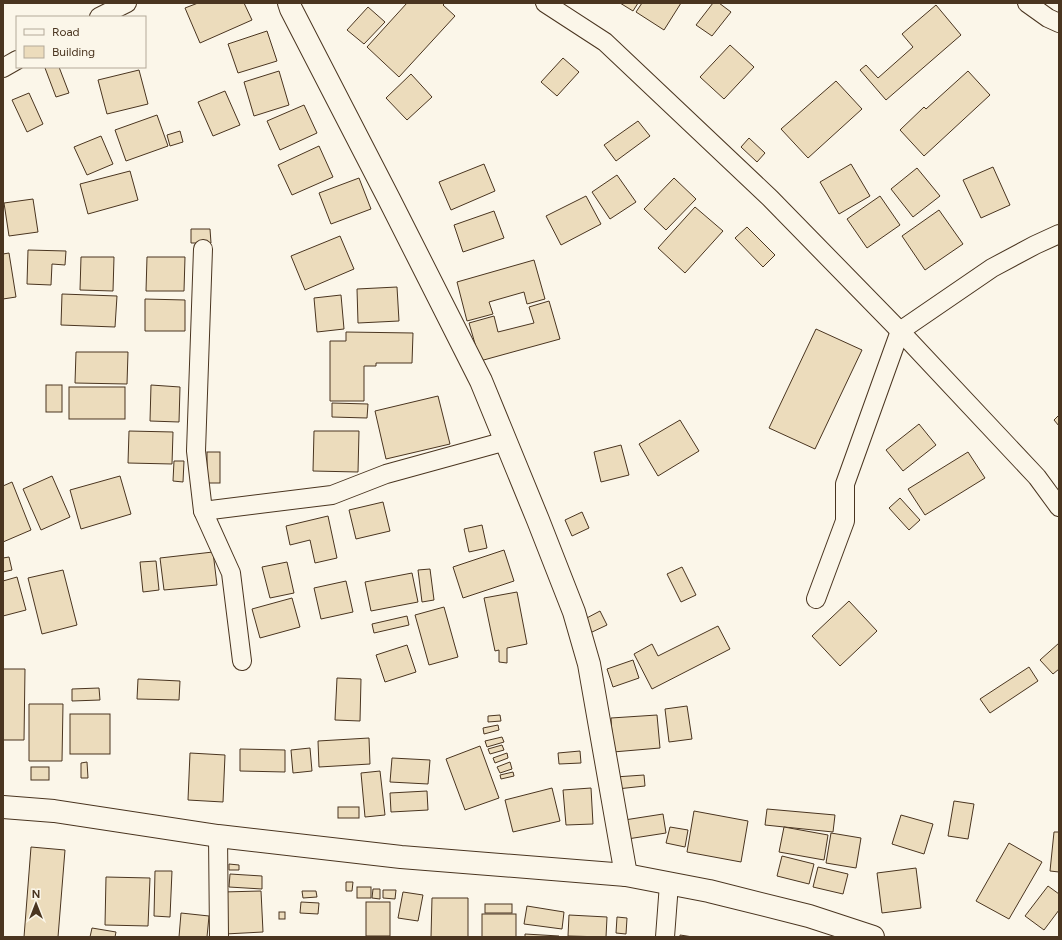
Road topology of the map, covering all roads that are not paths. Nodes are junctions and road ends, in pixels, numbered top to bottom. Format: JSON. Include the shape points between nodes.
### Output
{"nodes":[{"id":1,"x":128,"y":3,"type":"edge"},
{"id":2,"x":289,"y":3,"type":"edge"},
{"id":3,"x":545,"y":3,"type":"edge"},
{"id":4,"x":1027,"y":3,"type":"edge"},
{"id":5,"x":101,"y":16,"type":"edge"},
{"id":6,"x":1059,"y":23,"type":"edge"},
{"id":7,"x":16,"y":61,"type":"edge"},
{"id":8,"x":3,"y":68,"type":"edge"},
{"id":9,"x":1059,"y":234,"type":"edge"},
{"id":10,"x":203,"y":249,"type":"dead end"},
{"id":11,"x":900,"y":331,"type":"junction"},
{"id":12,"x":506,"y":441,"type":"junction"},
{"id":13,"x":1059,"y":507,"type":"edge"},
{"id":14,"x":203,"y":511,"type":"junction"},
{"id":15,"x":816,"y":599,"type":"dead end"},
{"id":16,"x":242,"y":661,"type":"dead end"},
{"id":17,"x":3,"y":807,"type":"edge"},
{"id":18,"x":218,"y":836,"type":"junction"},
{"id":19,"x":626,"y":875,"type":"junction"},
{"id":20,"x":669,"y":884,"type":"junction"},
{"id":21,"x":219,"y":937,"type":"edge"},
{"id":22,"x":665,"y":937,"type":"edge"},
{"id":23,"x":874,"y":937,"type":"edge"}],
"edges":[{"from":1,"to":5,"type":"street"},
{"from":2,"to":12,"type":"street","via":[[481,381]]},
{"from":3,"to":11,"type":"street","via":[[605,42],[770,198]]},
{"from":4,"to":6,"type":"street"},
{"from":7,"to":8,"type":"street"},
{"from":9,"to":11,"type":"street","via":[[992,268]]},
{"from":10,"to":14,"type":"street","via":[[196,451]]},
{"from":11,"to":13,"type":"street","via":[[1037,477]]},
{"from":11,"to":15,"type":"street","via":[[845,484],[845,521]]},
{"from":12,"to":14,"type":"street","via":[[386,474],[332,495]]},
{"from":12,"to":19,"type":"street","via":[[574,612],[589,664]]},
{"from":14,"to":16,"type":"street","via":[[231,573]]},
{"from":17,"to":18,"type":"street","via":[[54,811]]},
{"from":18,"to":19,"type":"street","via":[[401,857]]},
{"from":18,"to":21,"type":"street"},
{"from":19,"to":20,"type":"street"},
{"from":20,"to":22,"type":"street"},
{"from":20,"to":23,"type":"street","via":[[709,891],[809,916]]}]}
